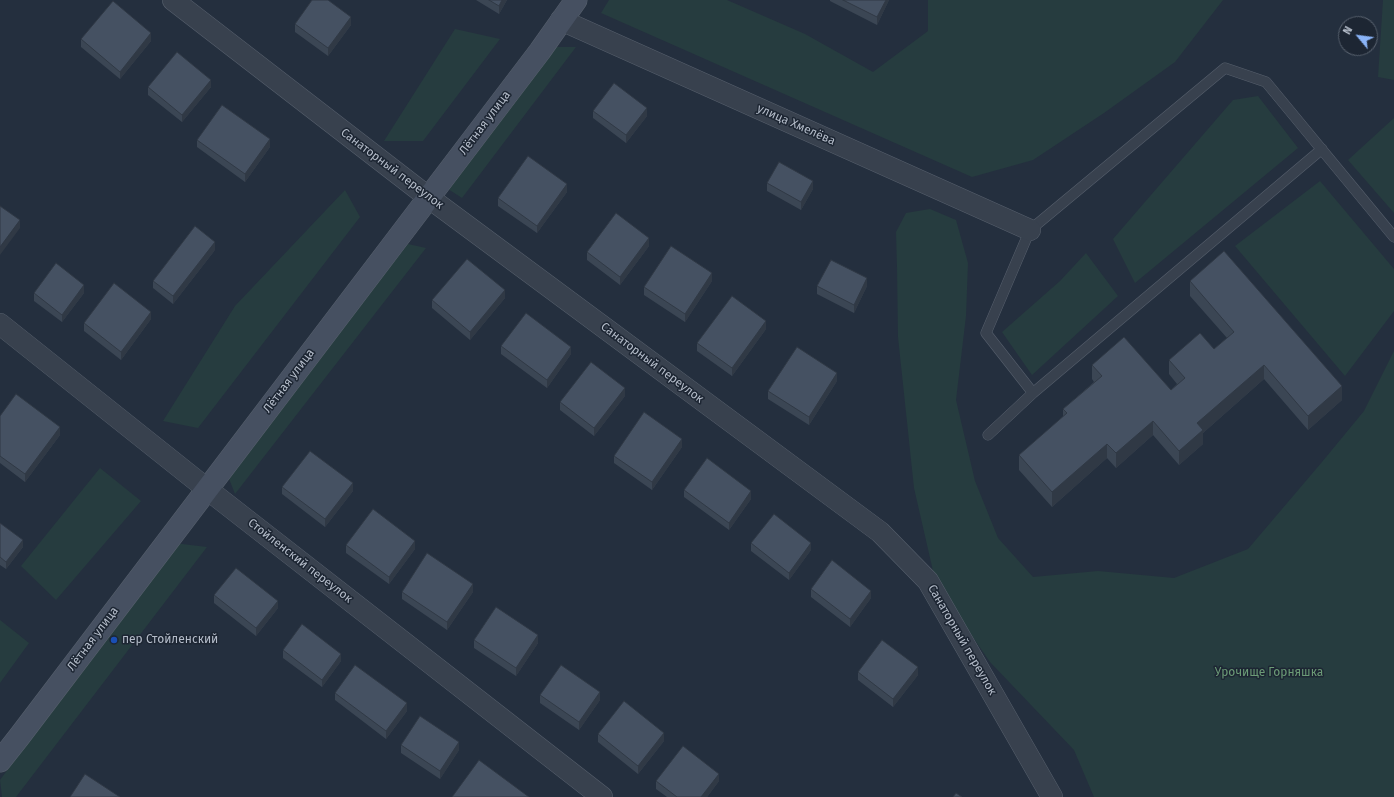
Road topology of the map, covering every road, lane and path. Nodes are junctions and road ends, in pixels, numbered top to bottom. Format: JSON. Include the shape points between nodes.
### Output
{"nodes":[{"id":1,"x":173,"y":0,"type":"edge"},
{"id":2,"x":576,"y":0,"type":"edge"},
{"id":3,"x":561,"y":20,"type":"junction"},
{"id":4,"x":1322,"y":149,"type":"junction"},
{"id":5,"x":428,"y":197,"type":"junction"},
{"id":6,"x":1030,"y":230,"type":"junction"},
{"id":7,"x":1394,"y":237,"type":"edge"},
{"id":8,"x":0,"y":324,"type":"edge"},
{"id":9,"x":1033,"y":394,"type":"junction"},
{"id":10,"x":988,"y":436,"type":"dead end"},
{"id":11,"x":207,"y":489,"type":"junction"},
{"id":12,"x":0,"y":761,"type":"edge"},
{"id":13,"x":602,"y":797,"type":"edge"},
{"id":14,"x":1052,"y":797,"type":"edge"}],
"edges":[{"from":1,"to":5,"type":"street","name":"Санаторный переулок"},
{"from":2,"to":3,"type":"street","name":"Лётная улица"},
{"from":3,"to":5,"type":"street","name":"Лётная улица"},
{"from":3,"to":6,"type":"street","name":"улица Хмелёва"},
{"from":4,"to":6,"type":"lane","via":[[1266,82],[1225,68]]},
{"from":4,"to":7,"type":"lane"},
{"from":4,"to":9,"type":"lane"},
{"from":5,"to":11,"type":"street","name":"Лётная улица"},
{"from":5,"to":14,"type":"street","name":"Санаторный переулок","via":[[880,532],[928,581]]},
{"from":6,"to":9,"type":"lane","via":[[986,332]]},
{"from":8,"to":11,"type":"street","name":"Стойленский переулок"},
{"from":9,"to":10,"type":"lane"},
{"from":11,"to":12,"type":"street","name":"Лётная улица"},
{"from":11,"to":13,"type":"street","name":"Стойленский переулок"}]}
